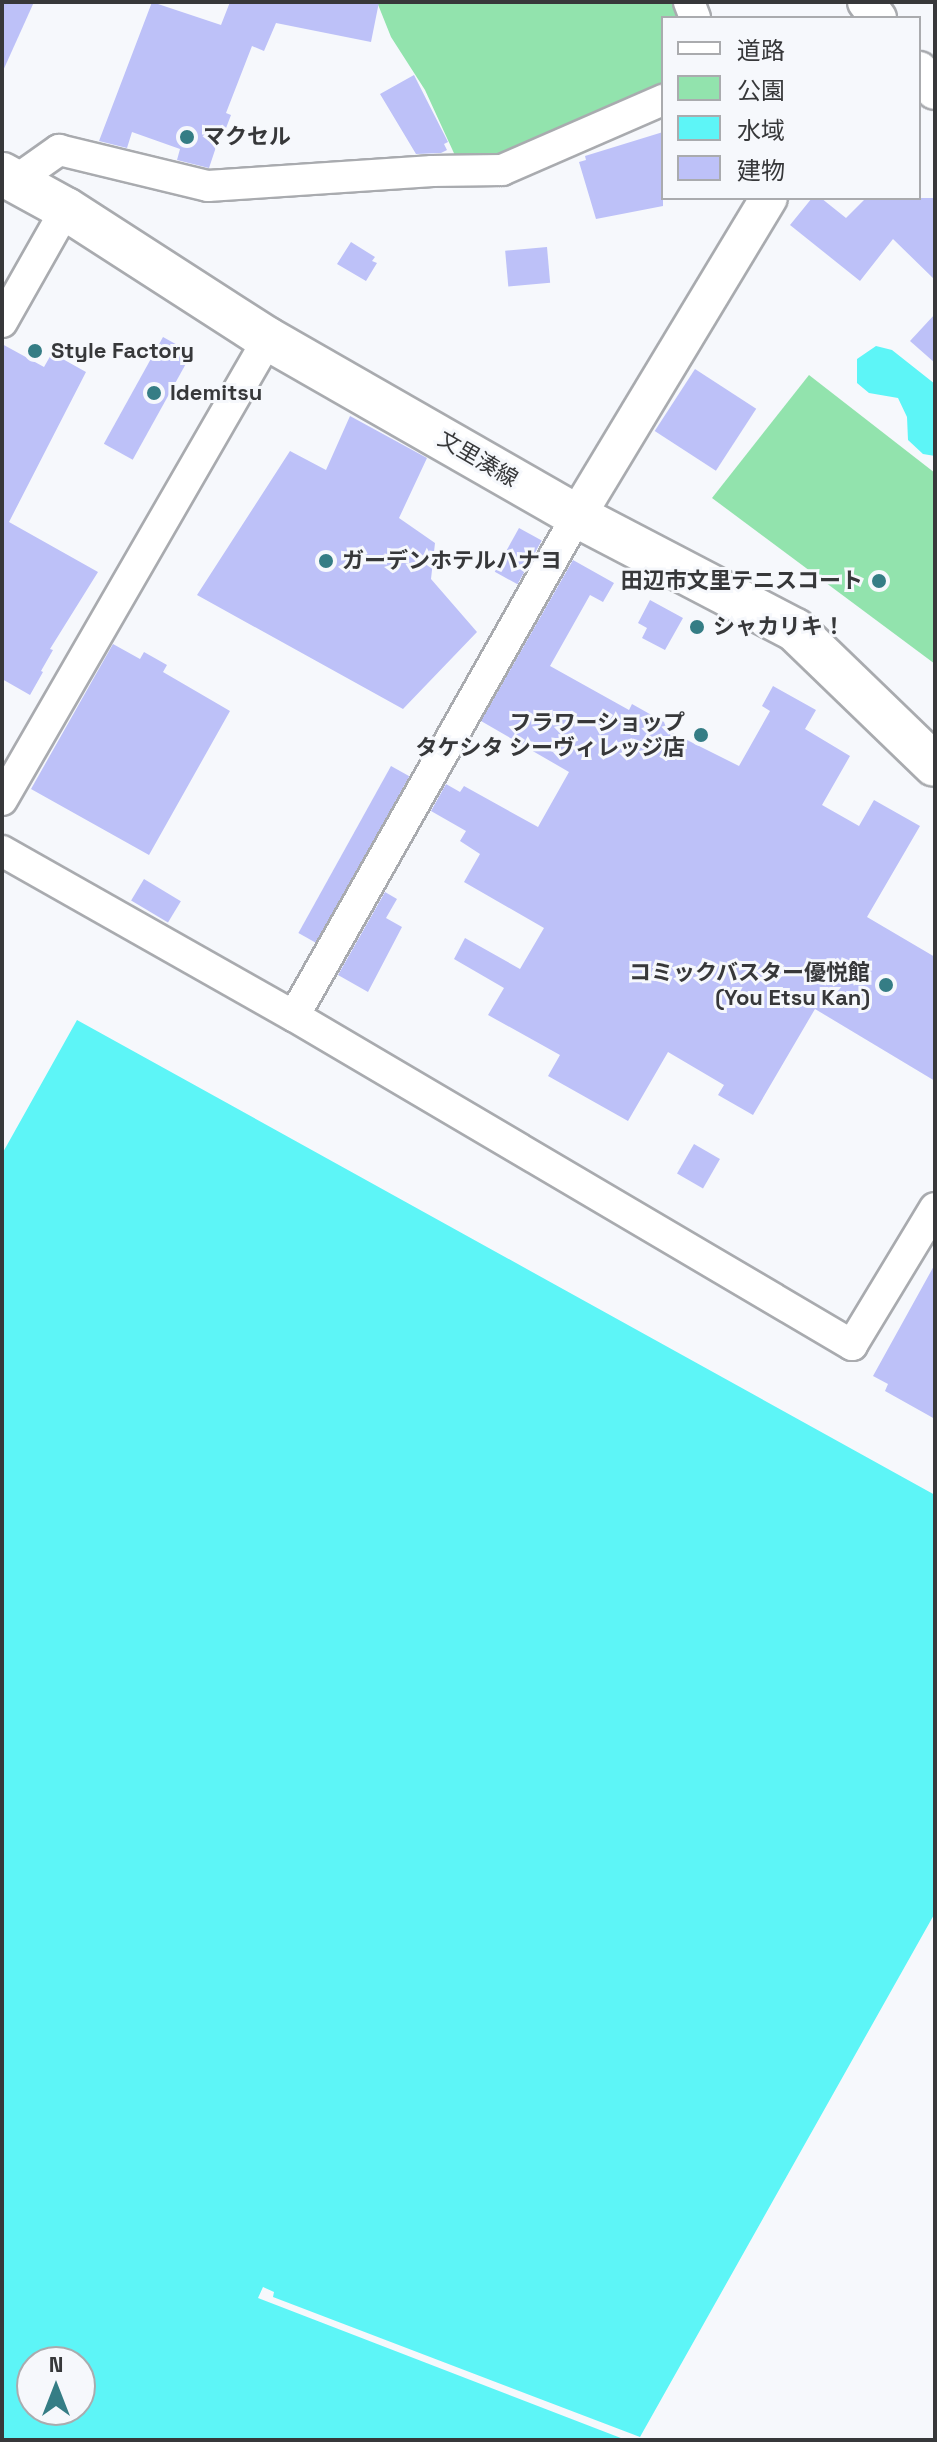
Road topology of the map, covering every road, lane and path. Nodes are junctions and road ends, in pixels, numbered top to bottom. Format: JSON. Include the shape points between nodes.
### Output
{"nodes":[{"id":1,"x":921,"y":73,"type":"edge"},
{"id":2,"x":935,"y":91,"type":"edge"},
{"id":3,"x":661,"y":101,"type":"edge"},
{"id":4,"x":9,"y":178,"type":"edge"},
{"id":5,"x":758,"y":206,"type":"edge"},
{"id":6,"x":66,"y":209,"type":"junction"},
{"id":7,"x":2,"y":322,"type":"edge"},
{"id":8,"x":268,"y":339,"type":"junction"},
{"id":9,"x":577,"y":516,"type":"junction"},
{"id":10,"x":935,"y":765,"type":"edge"},
{"id":11,"x":2,"y":800,"type":"edge"},
{"id":12,"x":2,"y":851,"type":"edge"},
{"id":13,"x":294,"y":1016,"type":"junction"},
{"id":14,"x":935,"y":1208,"type":"edge"}],
"edges":[{"from":1,"to":2,"type":"street"},
{"from":3,"to":4,"type":"street","via":[[502,170],[208,186],[59,150]]},
{"from":4,"to":6,"type":"main road","name":"文里湊線"},
{"from":5,"to":9,"type":"street"},
{"from":6,"to":7,"type":"street"},
{"from":6,"to":8,"type":"main road","name":"文里湊線"},
{"from":8,"to":9,"type":"main road","name":"文里湊線"},
{"from":8,"to":11,"type":"street"},
{"from":9,"to":10,"type":"main road","name":"文里湊線","via":[[795,630]]},
{"from":9,"to":13,"type":"street"},
{"from":12,"to":13,"type":"street"},
{"from":13,"to":14,"type":"street","via":[[852,1345]]}]}
